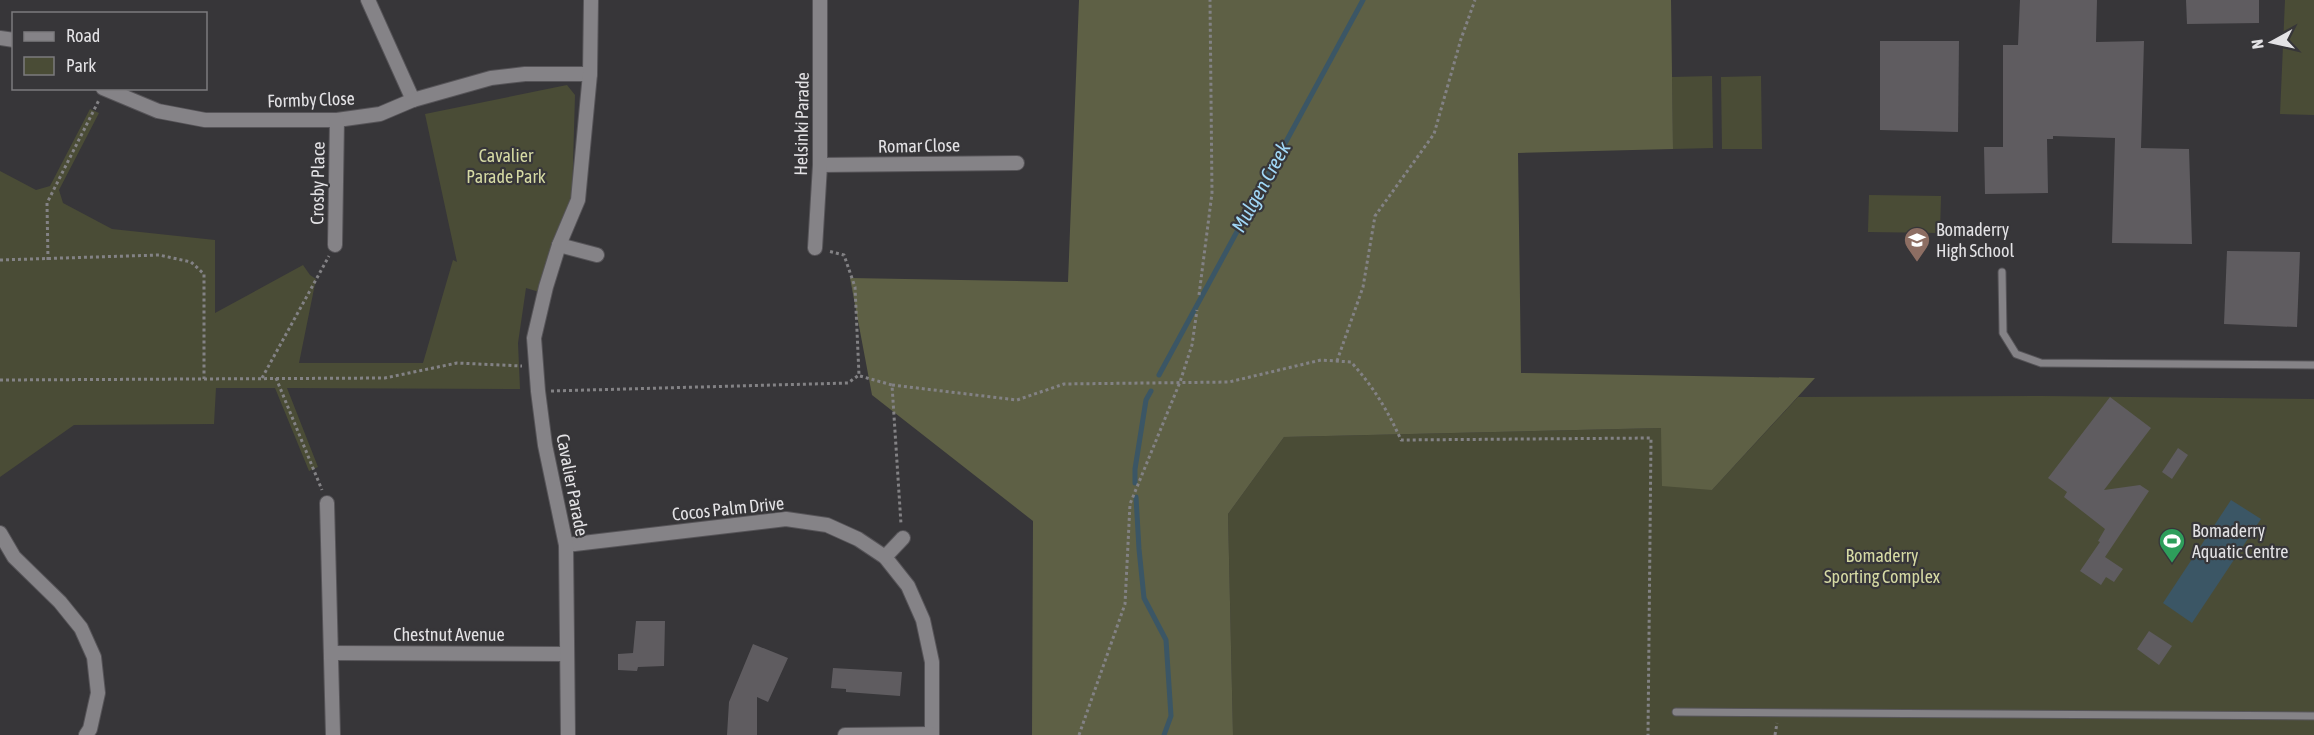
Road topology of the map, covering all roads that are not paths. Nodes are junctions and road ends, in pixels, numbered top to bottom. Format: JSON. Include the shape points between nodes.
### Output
{"nodes":[{"id":1,"x":368,"y":0,"type":"edge"},
{"id":2,"x":591,"y":0,"type":"edge"},
{"id":3,"x":820,"y":0,"type":"edge"},
{"id":4,"x":590,"y":74,"type":"junction"},
{"id":5,"x":106,"y":90,"type":"edge"},
{"id":6,"x":413,"y":100,"type":"junction"},
{"id":7,"x":337,"y":120,"type":"junction"},
{"id":8,"x":1017,"y":163,"type":"dead end"},
{"id":9,"x":820,"y":165,"type":"junction"},
{"id":10,"x":559,"y":245,"type":"junction"},
{"id":11,"x":335,"y":246,"type":"road end"},
{"id":12,"x":815,"y":248,"type":"road end"},
{"id":13,"x":597,"y":255,"type":"dead end"},
{"id":14,"x":2002,"y":273,"type":"dead end"},
{"id":15,"x":2314,"y":364,"type":"edge"},
{"id":16,"x":327,"y":503,"type":"road end"},
{"id":17,"x":0,"y":533,"type":"edge"},
{"id":18,"x":903,"y":538,"type":"road end"},
{"id":19,"x":566,"y":545,"type":"junction"},
{"id":20,"x":885,"y":556,"type":"junction"},
{"id":21,"x":331,"y":653,"type":"junction"},
{"id":22,"x":566,"y":654,"type":"junction"},
{"id":23,"x":1676,"y":712,"type":"dead end"},
{"id":24,"x":2314,"y":716,"type":"edge"},
{"id":25,"x":86,"y":735,"type":"edge"},
{"id":26,"x":333,"y":735,"type":"edge"},
{"id":27,"x":568,"y":735,"type":"edge"},
{"id":28,"x":845,"y":735,"type":"edge"},
{"id":29,"x":932,"y":735,"type":"edge"}],
"edges":[{"from":1,"to":6,"type":"street"},
{"from":2,"to":4,"type":"street","name":"Cavalier Parade"},
{"from":3,"to":9,"type":"street","name":"Helsinki Parade"},
{"from":4,"to":6,"type":"street","name":"Formby Close","via":[[491,78]]},
{"from":4,"to":10,"type":"street","name":"Cavalier Parade","via":[[578,200]]},
{"from":5,"to":7,"type":"street","name":"Formby Close","via":[[158,111],[206,120]]},
{"from":6,"to":7,"type":"street","name":"Formby Close","via":[[380,114]]},
{"from":7,"to":11,"type":"street","name":"Crosby Place"},
{"from":8,"to":9,"type":"street","name":"Romar Close"},
{"from":9,"to":12,"type":"street","name":"Helsinki Parade"},
{"from":10,"to":13,"type":"street"},
{"from":10,"to":19,"type":"street","name":"Cavalier Parade","via":[[534,338],[545,445]]},
{"from":14,"to":15,"type":"lane","via":[[2003,333],[2016,354],[2042,363]]},
{"from":16,"to":21,"type":"street"},
{"from":17,"to":25,"type":"street","via":[[14,557],[81,628],[94,657],[98,693]]},
{"from":18,"to":20,"type":"street"},
{"from":19,"to":20,"type":"street","name":"Cocos Palm Drive","via":[[786,519],[827,525]]},
{"from":19,"to":22,"type":"street","name":"Cavalier Parade"},
{"from":20,"to":29,"type":"street","name":"Cocos Palm Drive","via":[[908,586],[923,620],[932,662]]},
{"from":21,"to":22,"type":"street","name":"Chestnut Avenue"},
{"from":21,"to":26,"type":"street"},
{"from":22,"to":27,"type":"street","name":"Cavalier Parade"},
{"from":23,"to":24,"type":"lane"},
{"from":28,"to":29,"type":"street"}]}
